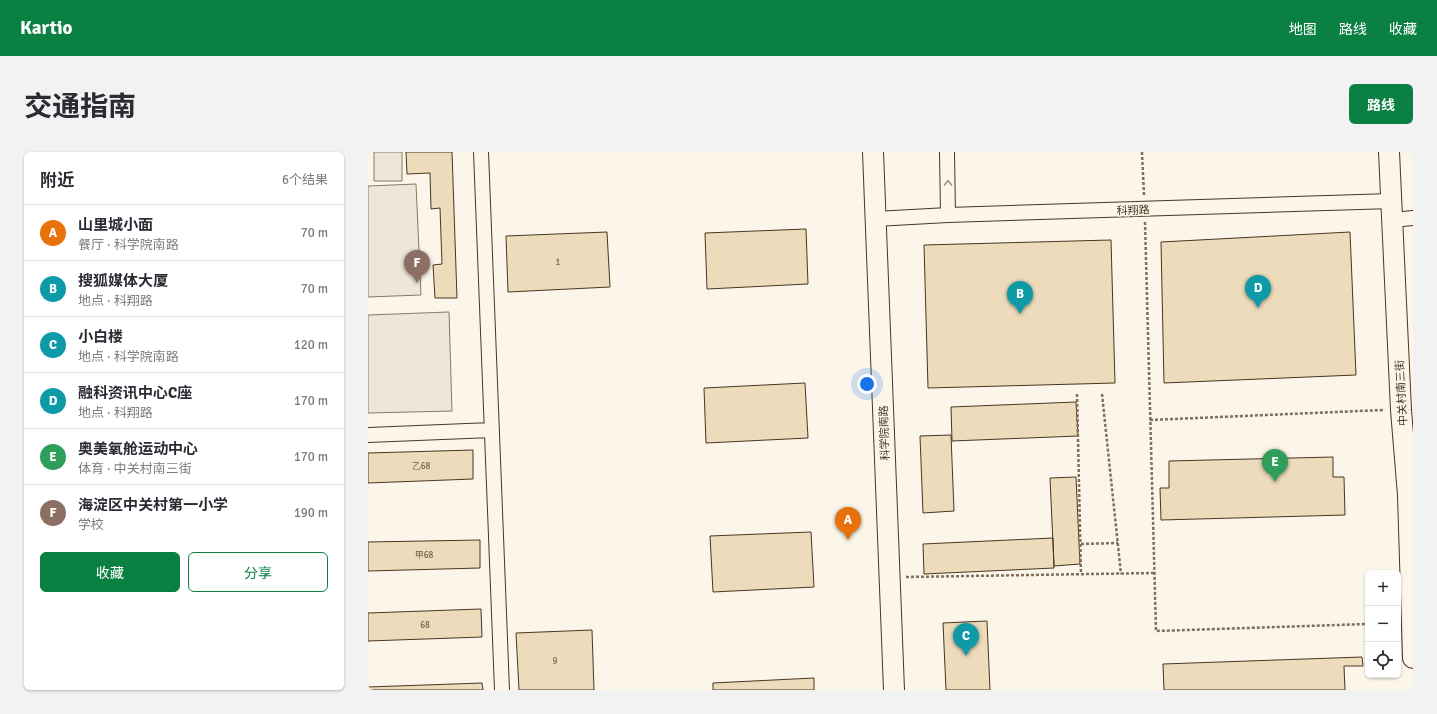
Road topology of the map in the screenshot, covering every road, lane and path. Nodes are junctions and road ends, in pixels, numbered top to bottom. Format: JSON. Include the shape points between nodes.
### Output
{"nodes":[{"id":1,"x":481,"y":152,"type":"edge"},
{"id":2,"x":873,"y":152,"type":"edge"},
{"id":3,"x":947,"y":152,"type":"edge"},
{"id":4,"x":1142,"y":152,"type":"edge"},
{"id":5,"x":1389,"y":152,"type":"edge"},
{"id":6,"x":1144,"y":210,"type":"junction"},
{"id":7,"x":1392,"y":210,"type":"junction"},
{"id":8,"x":948,"y":215,"type":"junction"},
{"id":9,"x":1413,"y":218,"type":"edge"},
{"id":10,"x":875,"y":219,"type":"junction"},
{"id":11,"x":1077,"y":394,"type":"dead end"},
{"id":12,"x":1102,"y":394,"type":"dead end"},
{"id":13,"x":1401,"y":410,"type":"junction"},
{"id":14,"x":1150,"y":420,"type":"junction"},
{"id":15,"x":492,"y":430,"type":"junction"},
{"id":16,"x":368,"y":435,"type":"edge"},
{"id":17,"x":1410,"y":497,"type":"edge"},
{"id":18,"x":1118,"y":543,"type":"junction"},
{"id":19,"x":1080,"y":544,"type":"junction"},
{"id":20,"x":1154,"y":573,"type":"junction"},
{"id":21,"x":1081,"y":574,"type":"junction"},
{"id":22,"x":1121,"y":574,"type":"junction"},
{"id":23,"x":890,"y":578,"type":"junction"},
{"id":24,"x":1365,"y":624,"type":"edge"},
{"id":25,"x":1413,"y":658,"type":"edge"},
{"id":26,"x":502,"y":690,"type":"edge"},
{"id":27,"x":894,"y":690,"type":"edge"}],
"edges":[{"from":1,"to":15,"type":"street"},
{"from":2,"to":10,"type":"street","name":"科学院南路"},
{"from":8,"to":3,"type":"street","one_way":true},
{"from":4,"to":6,"type":"path"},
{"from":5,"to":7,"type":"street","name":"中关村南三街"},
{"from":6,"to":7,"type":"street","name":"科翔路"},
{"from":6,"to":8,"type":"street","name":"科翔路"},
{"from":6,"to":14,"type":"path"},
{"from":7,"to":9,"type":"street","name":"科翔路"},
{"from":7,"to":13,"type":"street","name":"中关村南三街"},
{"from":8,"to":10,"type":"street","name":"科翔路"},
{"from":10,"to":23,"type":"street","name":"科学院南路"},
{"from":11,"to":19,"type":"path"},
{"from":12,"to":18,"type":"path"},
{"from":13,"to":14,"type":"path"},
{"from":13,"to":17,"type":"street","name":"中关村南三街"},
{"from":14,"to":20,"type":"path"},
{"from":15,"to":16,"type":"street"},
{"from":15,"to":26,"type":"street"},
{"from":17,"to":25,"type":"street","name":"中关村南三街"},
{"from":18,"to":19,"type":"path"},
{"from":18,"to":22,"type":"path"},
{"from":19,"to":21,"type":"path"},
{"from":20,"to":22,"type":"path"},
{"from":20,"to":24,"type":"path","via":[[1156,631]]},
{"from":21,"to":22,"type":"path"},
{"from":21,"to":23,"type":"path"},
{"from":23,"to":27,"type":"street","name":"科学院南路"}]}
